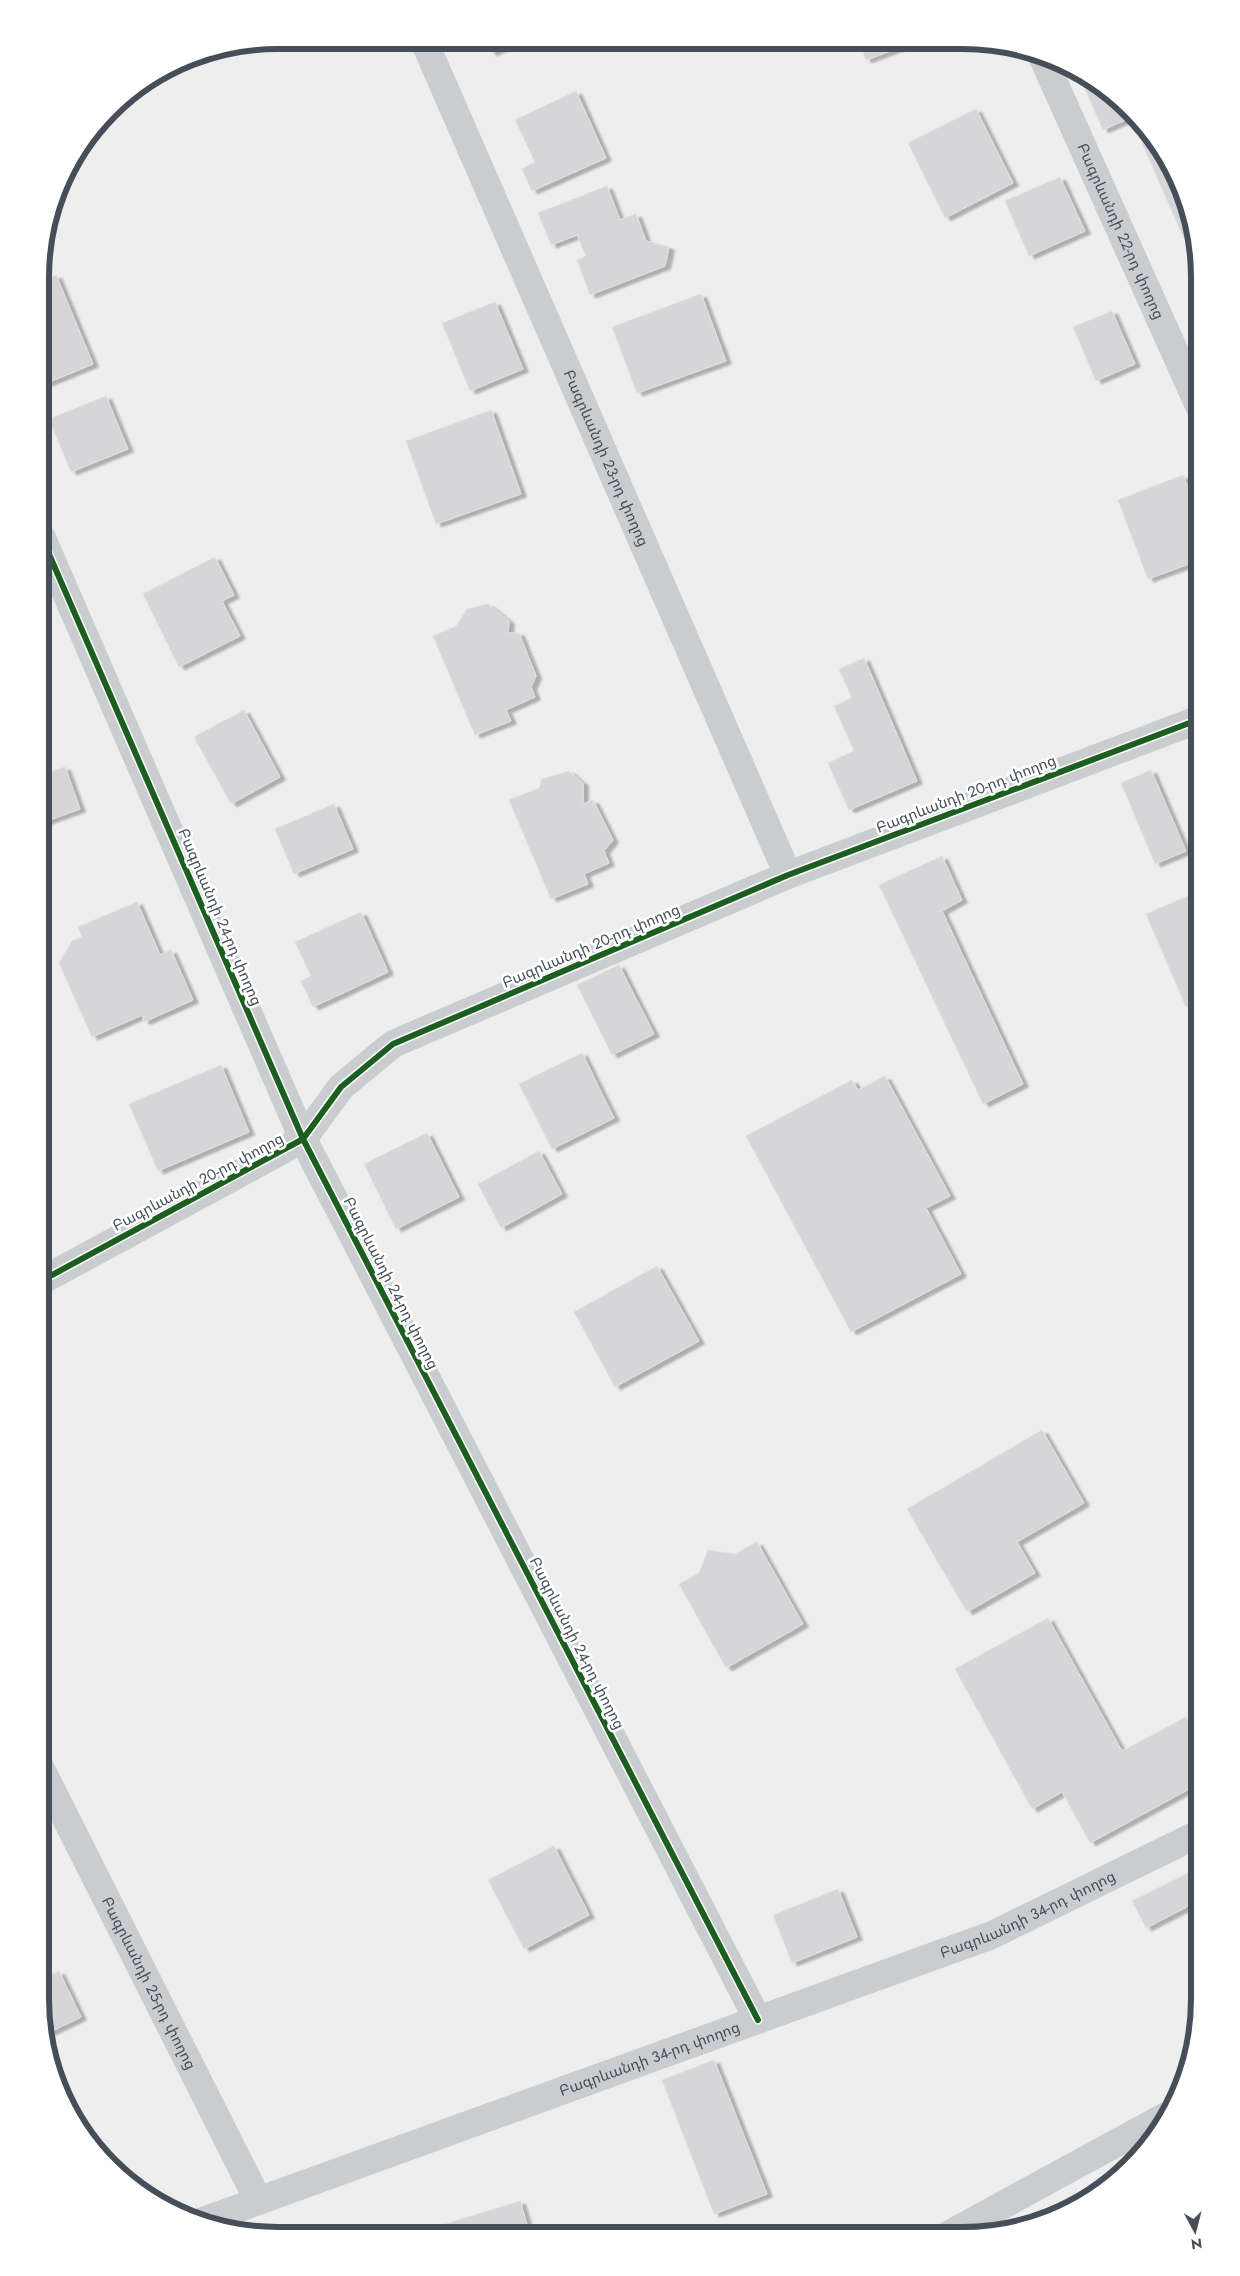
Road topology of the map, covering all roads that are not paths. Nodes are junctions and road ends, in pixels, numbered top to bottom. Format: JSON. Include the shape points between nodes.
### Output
{"nodes":[{"id":1,"x":427,"y":49,"type":"edge"},
{"id":2,"x":1046,"y":65,"type":"edge"},
{"id":3,"x":1191,"y":388,"type":"edge"},
{"id":4,"x":49,"y":554,"type":"edge"},
{"id":5,"x":1191,"y":722,"type":"edge"},
{"id":6,"x":788,"y":875,"type":"junction"},
{"id":7,"x":303,"y":1139,"type":"junction"},
{"id":8,"x":49,"y":1277,"type":"edge"},
{"id":9,"x":49,"y":1785,"type":"edge"},
{"id":10,"x":1191,"y":1837,"type":"edge"},
{"id":11,"x":758,"y":2020,"type":"junction"},
{"id":12,"x":1156,"y":2122,"type":"edge"},
{"id":13,"x":258,"y":2200,"type":"junction"},
{"id":14,"x":212,"y":2217,"type":"edge"},
{"id":15,"x":962,"y":2227,"type":"edge"}],
"edges":[{"from":1,"to":6,"type":"street","name":"Բագրևանդի 23-րդ փողոց"},
{"from":2,"to":3,"type":"street","name":"Բագրևանդի 22-րդ փողոց"},
{"from":4,"to":7,"type":"street","name":"Բագրևանդի 24-րդ փողոց"},
{"from":5,"to":6,"type":"street","name":"Բագրևանդի 20-րդ փողոց"},
{"from":6,"to":7,"type":"street","name":"Բագրևանդի 20-րդ փողոց","via":[[393,1044],[341,1087]]},
{"from":7,"to":8,"type":"street","name":"Բագրևանդի 20-րդ փողոց"},
{"from":7,"to":11,"type":"street","name":"Բագրևանդի 24-րդ փողոց"},
{"from":9,"to":13,"type":"street","name":"Բագրևանդի 25-րդ փողոց"},
{"from":10,"to":11,"type":"street","name":"Բագրևանդի 34-րդ փողոց","via":[[992,1935]]},
{"from":11,"to":13,"type":"street","name":"Բագրևանդի 34-րդ փողոց"},
{"from":12,"to":15,"type":"street"},
{"from":13,"to":14,"type":"street","name":"Բագրևանդի 34-րդ փողոց"}]}
